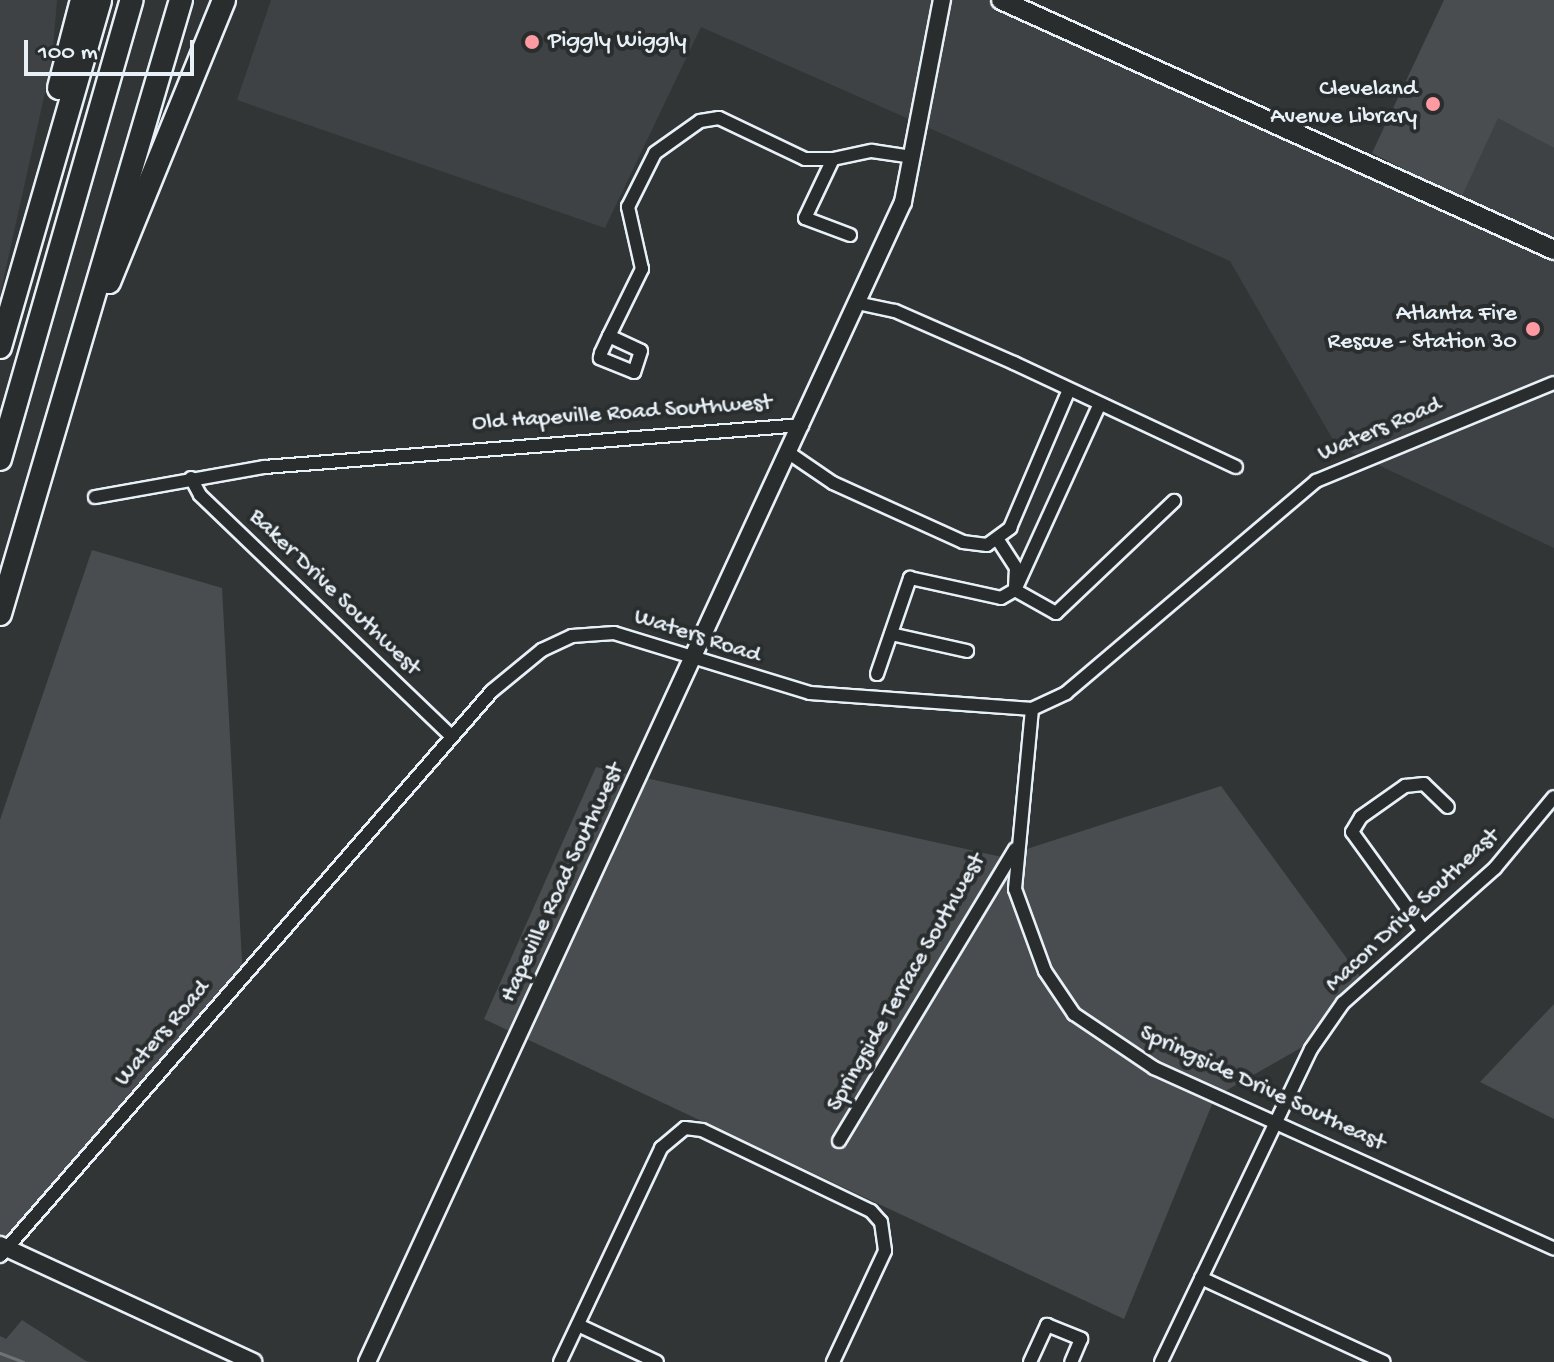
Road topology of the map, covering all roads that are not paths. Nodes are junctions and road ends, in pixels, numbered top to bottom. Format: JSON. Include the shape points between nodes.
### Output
{"nodes":[{"id":1,"x":82,"y":0,"type":"edge"},
{"id":2,"x":100,"y":0,"type":"edge"},
{"id":3,"x":132,"y":0,"type":"edge"},
{"id":4,"x":181,"y":0,"type":"edge"},
{"id":5,"x":224,"y":0,"type":"edge"},
{"id":6,"x":942,"y":0,"type":"edge"},
{"id":7,"x":1001,"y":0,"type":"edge"},
{"id":8,"x":912,"y":157,"type":"junction"},
{"id":9,"x":833,"y":159,"type":"junction"},
{"id":10,"x":850,"y":235,"type":"dead end"},
{"id":11,"x":1554,"y":250,"type":"edge"},
{"id":12,"x":865,"y":307,"type":"junction"},
{"id":13,"x":92,"y":311,"type":"junction"},
{"id":14,"x":0,"y":314,"type":"edge"},
{"id":15,"x":609,"y":336,"type":"dead end"},
{"id":16,"x":0,"y":347,"type":"edge"},
{"id":17,"x":1554,"y":383,"type":"edge"},
{"id":18,"x":1068,"y":392,"type":"junction"},
{"id":19,"x":1099,"y":406,"type":"junction"},
{"id":20,"x":802,"y":425,"type":"junction"},
{"id":21,"x":789,"y":453,"type":"junction"},
{"id":22,"x":0,"y":459,"type":"edge"},
{"id":23,"x":1236,"y":467,"type":"dead end"},
{"id":24,"x":191,"y":478,"type":"junction"},
{"id":25,"x":95,"y":497,"type":"dead end"},
{"id":26,"x":1174,"y":501,"type":"dead end"},
{"id":27,"x":998,"y":540,"type":"junction"},
{"id":28,"x":1015,"y":590,"type":"junction"},
{"id":29,"x":0,"y":614,"type":"edge"},
{"id":30,"x":891,"y":634,"type":"junction"},
{"id":31,"x":967,"y":651,"type":"dead end"},
{"id":32,"x":694,"y":659,"type":"junction"},
{"id":33,"x":877,"y":674,"type":"dead end"},
{"id":34,"x":1032,"y":709,"type":"junction"},
{"id":35,"x":452,"y":737,"type":"junction"},
{"id":36,"x":1554,"y":797,"type":"edge"},
{"id":37,"x":1448,"y":807,"type":"dead end"},
{"id":38,"x":1015,"y":849,"type":"junction"},
{"id":39,"x":1423,"y":930,"type":"junction"},
{"id":40,"x":1275,"y":1121,"type":"junction"},
{"id":41,"x":839,"y":1141,"type":"dead end"},
{"id":42,"x":1554,"y":1249,"type":"edge"},
{"id":43,"x":2,"y":1250,"type":"edge"},
{"id":44,"x":1201,"y":1278,"type":"junction"},
{"id":45,"x":578,"y":1325,"type":"junction"},
{"id":46,"x":253,"y":1362,"type":"edge"},
{"id":47,"x":367,"y":1362,"type":"edge"},
{"id":48,"x":560,"y":1362,"type":"edge"},
{"id":49,"x":657,"y":1362,"type":"edge"},
{"id":50,"x":833,"y":1362,"type":"edge"},
{"id":51,"x":1030,"y":1362,"type":"edge"},
{"id":52,"x":1071,"y":1362,"type":"edge"},
{"id":53,"x":1161,"y":1362,"type":"edge"},
{"id":54,"x":1384,"y":1362,"type":"edge"}],
"edges":[{"from":1,"to":14,"type":"highway"},
{"from":2,"to":16,"type":"highway"},
{"from":3,"to":22,"type":"highway"},
{"from":4,"to":13,"type":"highway"},
{"from":5,"to":13,"type":"highway","via":[[142,213]]},
{"from":6,"to":8,"type":"street","name":"Old Hapeville Road Southwest"},
{"from":7,"to":11,"type":"main road"},
{"from":8,"to":9,"type":"street","via":[[872,151]]},
{"from":8,"to":12,"type":"street","name":"Old Hapeville Road Southwest","via":[[903,202]]},
{"from":9,"to":10,"type":"street","via":[[805,218]]},
{"from":9,"to":15,"type":"street","via":[[805,159],[719,118],[700,121],[655,153],[628,207],[642,269]]},
{"from":12,"to":18,"type":"street","via":[[895,311]]},
{"from":12,"to":20,"type":"street","name":"Old Hapeville Road Southwest"},
{"from":13,"to":29,"type":"highway"},
{"from":17,"to":34,"type":"street","name":"Waters Road","via":[[1316,481],[1066,693]]},
{"from":18,"to":19,"type":"street"},
{"from":18,"to":27,"type":"street"},
{"from":19,"to":23,"type":"street"},
{"from":19,"to":28,"type":"street"},
{"from":20,"to":21,"type":"street","name":"Hapeville Road Southwest"},
{"from":20,"to":24,"type":"street","name":"Old Hapeville Road Southwest"},
{"from":21,"to":27,"type":"street","via":[[817,467],[817,476],[963,542]]},
{"from":21,"to":32,"type":"street","name":"Hapeville Road Southwest"},
{"from":24,"to":25,"type":"street","name":"Old Hapeville Road Southwest"},
{"from":24,"to":35,"type":"street","name":"Baker Drive Southwest"},
{"from":26,"to":28,"type":"street","via":[[1056,613]]},
{"from":27,"to":28,"type":"street","via":[[1016,568]]},
{"from":28,"to":30,"type":"street","via":[[1001,598],[910,578]]},
{"from":30,"to":31,"type":"street"},
{"from":30,"to":33,"type":"street"},
{"from":32,"to":34,"type":"street","name":"Waters Road","via":[[810,693]]},
{"from":32,"to":35,"type":"street","name":"Waters Road","via":[[614,633],[572,636],[513,671]]},
{"from":32,"to":47,"type":"street","name":"Hapeville Road Southwest"},
{"from":34,"to":38,"type":"street","name":"Springside Drive Southeast"},
{"from":35,"to":43,"type":"street","name":"Waters Road"},
{"from":36,"to":39,"type":"street","name":"Macon Drive Southeast","via":[[1495,868]]},
{"from":37,"to":39,"type":"street","via":[[1424,784],[1405,786],[1352,832]]},
{"from":38,"to":40,"type":"street","name":"Springside Drive Southeast","via":[[1023,925],[1074,1014],[1154,1068]]},
{"from":38,"to":41,"type":"street","name":"Springside Terrace Southwest"},
{"from":39,"to":40,"type":"street","name":"Macon Drive Southeast","via":[[1343,1003]]},
{"from":40,"to":42,"type":"street","name":"Springside Drive Southeast"},
{"from":40,"to":44,"type":"street","name":"Macon Drive Southeast"},
{"from":43,"to":46,"type":"street"},
{"from":44,"to":53,"type":"street","name":"Macon Drive Southeast"},
{"from":44,"to":54,"type":"street"},
{"from":45,"to":48,"type":"street"},
{"from":45,"to":49,"type":"street"},
{"from":45,"to":50,"type":"street","via":[[661,1148],[685,1128],[702,1130],[871,1211],[881,1222],[885,1251]]},
{"from":51,"to":52,"type":"street","via":[[1047,1325],[1081,1339]]}]}
